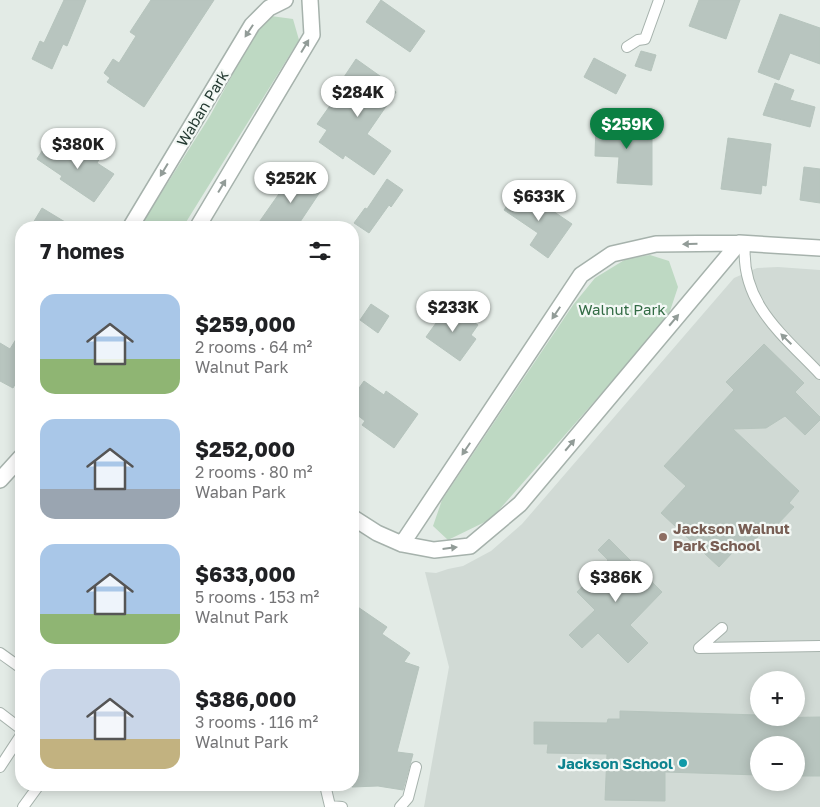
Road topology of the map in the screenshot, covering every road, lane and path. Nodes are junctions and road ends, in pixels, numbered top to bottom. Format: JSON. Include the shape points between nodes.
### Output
{"nodes":[{"id":1,"x":285,"y":0,"type":"edge"},
{"id":2,"x":310,"y":0,"type":"edge"},
{"id":3,"x":659,"y":0,"type":"edge"},
{"id":4,"x":628,"y":47,"type":"dead end"},
{"id":5,"x":134,"y":221,"type":"edge"},
{"id":6,"x":201,"y":221,"type":"edge"},
{"id":7,"x":742,"y":243,"type":"junction"},
{"id":8,"x":820,"y":248,"type":"edge"},
{"id":9,"x":820,"y":374,"type":"edge"},
{"id":10,"x":15,"y":464,"type":"edge"},
{"id":11,"x":0,"y":480,"type":"edge"},
{"id":12,"x":359,"y":521,"type":"edge"},
{"id":13,"x":402,"y":544,"type":"junction"},
{"id":14,"x":722,"y":628,"type":"dead end"},
{"id":15,"x":820,"y":646,"type":"edge"},
{"id":16,"x":0,"y":653,"type":"edge"},
{"id":17,"x":15,"y":664,"type":"edge"},
{"id":18,"x":0,"y":713,"type":"edge"},
{"id":19,"x":15,"y":724,"type":"edge"},
{"id":20,"x":15,"y":743,"type":"edge"},
{"id":21,"x":0,"y":767,"type":"edge"},
{"id":22,"x":416,"y":767,"type":"dead end"},
{"id":23,"x":35,"y":791,"type":"edge"},
{"id":24,"x":326,"y":791,"type":"edge"},
{"id":25,"x":23,"y":807,"type":"edge"},
{"id":26,"x":342,"y":807,"type":"edge"},
{"id":27,"x":400,"y":807,"type":"edge"}],
"edges":[{"from":1,"to":5,"type":"street","name":"Waban Park","one_way":true,"via":[[269,8],[252,25]]},
{"from":6,"to":2,"type":"street","one_way":true,"via":[[312,35]]},
{"from":3,"to":4,"type":"lane","via":[[645,39]]},
{"from":7,"to":8,"type":"street"},
{"from":9,"to":7,"type":"lane","one_way":true,"via":[[771,325],[754,296],[744,264]]},
{"from":13,"to":7,"type":"street","one_way":true,"via":[[434,550],[470,546],[520,504]]},
{"from":7,"to":13,"type":"street","one_way":true,"via":[[656,244],[612,254],[581,276]]},
{"from":10,"to":11,"type":"street"},
{"from":12,"to":13,"type":"street"},
{"from":14,"to":15,"type":"lane","via":[[698,648]]},
{"from":16,"to":17,"type":"lane"},
{"from":18,"to":19,"type":"lane"},
{"from":20,"to":21,"type":"lane"},
{"from":22,"to":27,"type":"lane","via":[[408,798]]},
{"from":23,"to":25,"type":"lane"},
{"from":24,"to":26,"type":"lane","via":[[330,806]]}]}
